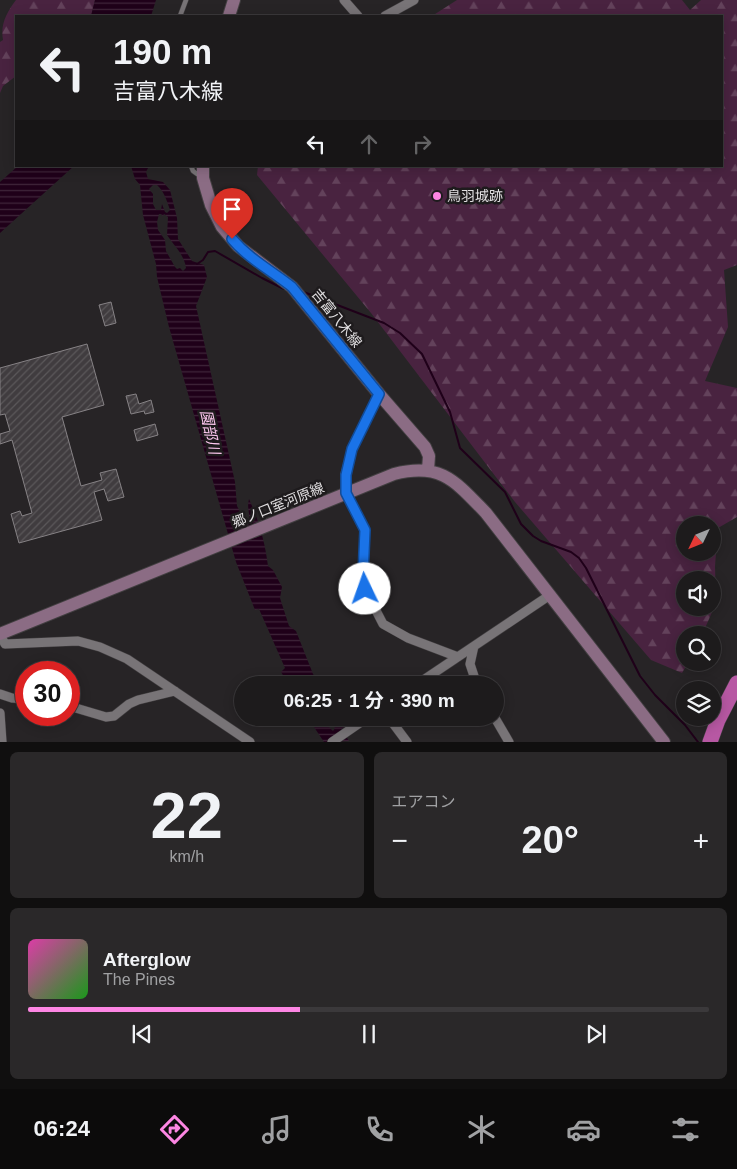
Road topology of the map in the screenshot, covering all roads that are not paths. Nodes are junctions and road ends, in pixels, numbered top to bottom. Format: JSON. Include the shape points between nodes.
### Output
{"nodes":[{"id":1,"x":186,"y":0,"type":"edge"},
{"id":2,"x":234,"y":0,"type":"edge"},
{"id":3,"x":344,"y":0,"type":"edge"},
{"id":4,"x":414,"y":0,"type":"edge"},
{"id":5,"x":180,"y":15,"type":"edge"},
{"id":6,"x":230,"y":15,"type":"edge"},
{"id":7,"x":357,"y":15,"type":"edge"},
{"id":8,"x":387,"y":15,"type":"edge"},
{"id":9,"x":191,"y":167,"type":"edge"},
{"id":10,"x":203,"y":172,"type":"edge"},
{"id":11,"x":379,"y":394,"type":"junction"},
{"id":12,"x":428,"y":470,"type":"junction"},
{"id":13,"x":346,"y":493,"type":"junction"},
{"id":14,"x":550,"y":595,"type":"junction"},
{"id":15,"x":0,"y":635,"type":"edge"},
{"id":16,"x":474,"y":646,"type":"junction"},
{"id":17,"x":458,"y":657,"type":"junction"},
{"id":18,"x":430,"y":676,"type":"edge"},
{"id":19,"x":474,"y":676,"type":"edge"},
{"id":20,"x":737,"y":683,"type":"edge"},
{"id":21,"x":175,"y":691,"type":"junction"},
{"id":22,"x":0,"y":694,"type":"edge"},
{"id":23,"x":15,"y":698,"type":"edge"},
{"id":24,"x":80,"y":709,"type":"edge"},
{"id":25,"x":0,"y":713,"type":"edge"},
{"id":26,"x":355,"y":726,"type":"edge"},
{"id":27,"x":395,"y":726,"type":"edge"},
{"id":28,"x":499,"y":726,"type":"edge"},
{"id":29,"x":2,"y":742,"type":"edge"},
{"id":30,"x":250,"y":742,"type":"edge"},
{"id":31,"x":332,"y":742,"type":"edge"},
{"id":32,"x":407,"y":742,"type":"edge"},
{"id":33,"x":509,"y":742,"type":"edge"},
{"id":34,"x":664,"y":742,"type":"edge"},
{"id":35,"x":710,"y":742,"type":"edge"}],
"edges":[{"from":1,"to":5,"type":"lane"},
{"from":2,"to":6,"type":"main road"},
{"from":3,"to":7,"type":"street"},
{"from":4,"to":8,"type":"street"},
{"from":9,"to":10,"type":"lane"},
{"from":10,"to":11,"type":"main road","name":"吉富八木線","via":[[211,205],[222,228],[238,246],[296,292]]},
{"from":11,"to":12,"type":"main road","name":"吉富八木線","via":[[425,447],[429,456]]},
{"from":11,"to":13,"type":"street","via":[[352,449]]},
{"from":12,"to":13,"type":"main road","name":"郷ノ口室河原線","via":[[402,472]]},
{"from":12,"to":14,"type":"main road","name":"郷ノ口室河原線","via":[[463,489],[486,513]]},
{"from":13,"to":15,"type":"main road","name":"郷ノ口室河原線"},
{"from":13,"to":17,"type":"street","via":[[365,530],[365,589],[383,624],[408,638]]},
{"from":14,"to":16,"type":"street"},
{"from":14,"to":34,"type":"main road","name":"郷ノ口室河原線"},
{"from":15,"to":21,"type":"street","via":[[5,644],[78,641],[100,647],[127,659]]},
{"from":16,"to":17,"type":"street"},
{"from":16,"to":19,"type":"street","via":[[470,664]]},
{"from":17,"to":18,"type":"street"},
{"from":20,"to":35,"type":"highway"},
{"from":21,"to":24,"type":"street","via":[[138,700],[114,716],[106,717]]},
{"from":21,"to":30,"type":"street"},
{"from":22,"to":23,"type":"street"},
{"from":25,"to":29,"type":"street"},
{"from":26,"to":31,"type":"street"},
{"from":27,"to":32,"type":"street"},
{"from":28,"to":33,"type":"street"}]}
